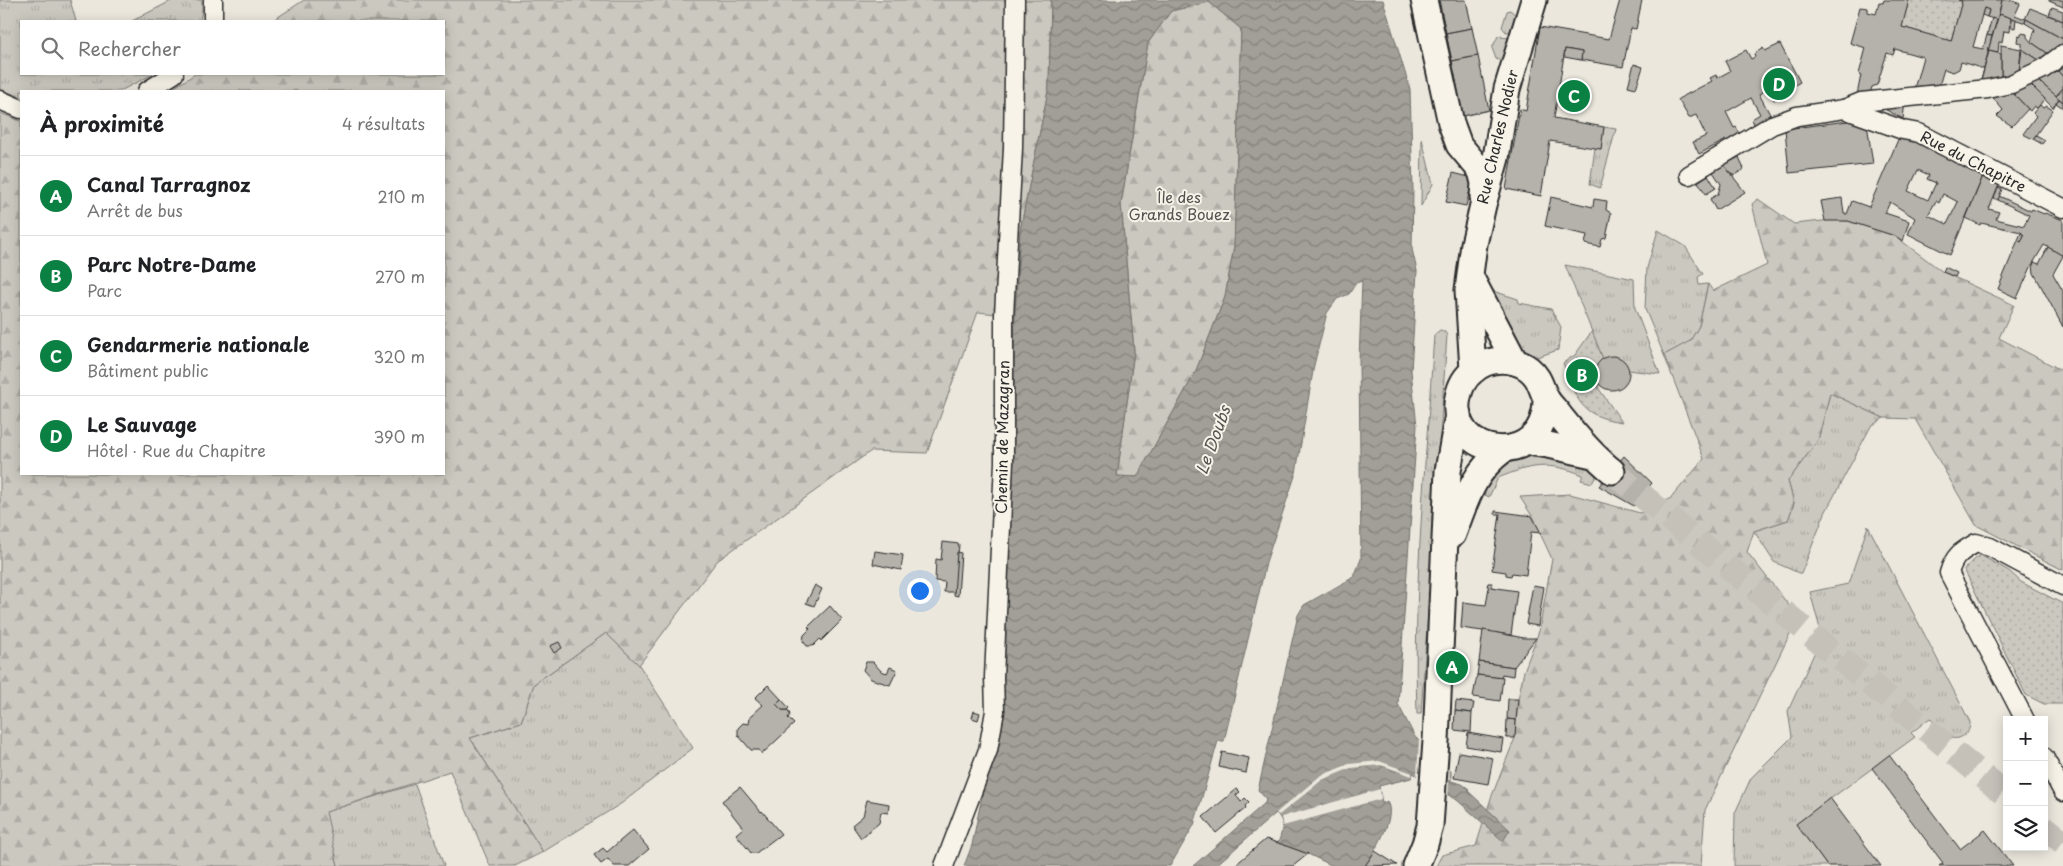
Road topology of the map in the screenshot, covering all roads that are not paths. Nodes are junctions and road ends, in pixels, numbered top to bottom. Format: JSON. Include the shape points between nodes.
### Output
{"nodes":[{"id":1,"x":213,"y":0,"type":"edge"},
{"id":2,"x":1015,"y":0,"type":"edge"},
{"id":3,"x":1424,"y":0,"type":"edge"},
{"id":4,"x":1534,"y":0,"type":"edge"},
{"id":5,"x":213,"y":20,"type":"edge"},
{"id":6,"x":2063,"y":54,"type":"edge"},
{"id":7,"x":172,"y":75,"type":"edge"},
{"id":8,"x":149,"y":90,"type":"edge"},
{"id":9,"x":0,"y":100,"type":"edge"},
{"id":10,"x":20,"y":109,"type":"edge"},
{"id":11,"x":1844,"y":109,"type":"junction"},
{"id":12,"x":1689,"y":175,"type":"dead end"},
{"id":13,"x":1483,"y":205,"type":"junction"},
{"id":14,"x":2063,"y":208,"type":"edge"},
{"id":15,"x":1469,"y":275,"type":"junction"},
{"id":16,"x":1515,"y":362,"type":"junction"},
{"id":17,"x":1473,"y":370,"type":"junction"},
{"id":18,"x":1546,"y":398,"type":"junction"},
{"id":19,"x":1458,"y":414,"type":"junction"},
{"id":20,"x":1527,"y":442,"type":"junction"},
{"id":21,"x":1503,"y":450,"type":"junction"},
{"id":22,"x":1593,"y":456,"type":"junction"},
{"id":23,"x":1612,"y":471,"type":"tunnel mouth"},
{"id":24,"x":1444,"y":557,"type":"junction"},
{"id":25,"x":2063,"y":586,"type":"edge"},
{"id":26,"x":2023,"y":716,"type":"edge"},
{"id":27,"x":2046,"y":761,"type":"edge"},
{"id":28,"x":2063,"y":792,"type":"edge"},
{"id":29,"x":944,"y":866,"type":"edge"},
{"id":30,"x":1416,"y":866,"type":"edge"}],
"edges":[{"from":1,"to":5,"type":"street"},
{"from":2,"to":29,"type":"street","name":"Chemin de Mazagran","via":[[995,711],[988,750]]},
{"from":3,"to":13,"type":"main road","via":[[1451,123],[1458,145],[1481,171]]},
{"from":4,"to":13,"type":"main road","name":"Rue Charles Nodier","via":[[1507,88],[1496,158]]},
{"from":6,"to":11,"type":"street","via":[[2043,69],[2011,84],[1861,102]]},
{"from":7,"to":8,"type":"street"},
{"from":9,"to":10,"type":"street"},
{"from":11,"to":12,"type":"street","name":"Rue du Chapitre","via":[[1797,116],[1772,125]]},
{"from":11,"to":14,"type":"street","name":"Rue du Chapitre","via":[[1919,133]]},
{"from":13,"to":15,"type":"main road","name":"Rue Charles Nodier"},
{"from":15,"to":16,"type":"main road"},
{"from":15,"to":17,"type":"main road","name":"Rue Charles Nodier"},
{"from":16,"to":17,"type":"main road","via":[[1486,362]]},
{"from":16,"to":18,"type":"main road","via":[[1538,379]]},
{"from":17,"to":19,"type":"main road","via":[[1459,390]]},
{"from":18,"to":20,"type":"main road","via":[[1543,423]]},
{"from":18,"to":22,"type":"main road"},
{"from":19,"to":21,"type":"main road","via":[[1469,436],[1479,444]]},
{"from":19,"to":24,"type":"main road","via":[[1448,471]]},
{"from":20,"to":21,"type":"main road"},
{"from":20,"to":22,"type":"main road"},
{"from":21,"to":24,"type":"main road","via":[[1479,473]]},
{"from":22,"to":23,"type":"main road"},
{"from":24,"to":30,"type":"main road","via":[[1430,826]]},
{"from":25,"to":26,"type":"street","via":[[1990,547],[1976,543],[1953,561],[1949,574]]},
{"from":27,"to":28,"type":"street"}]}
